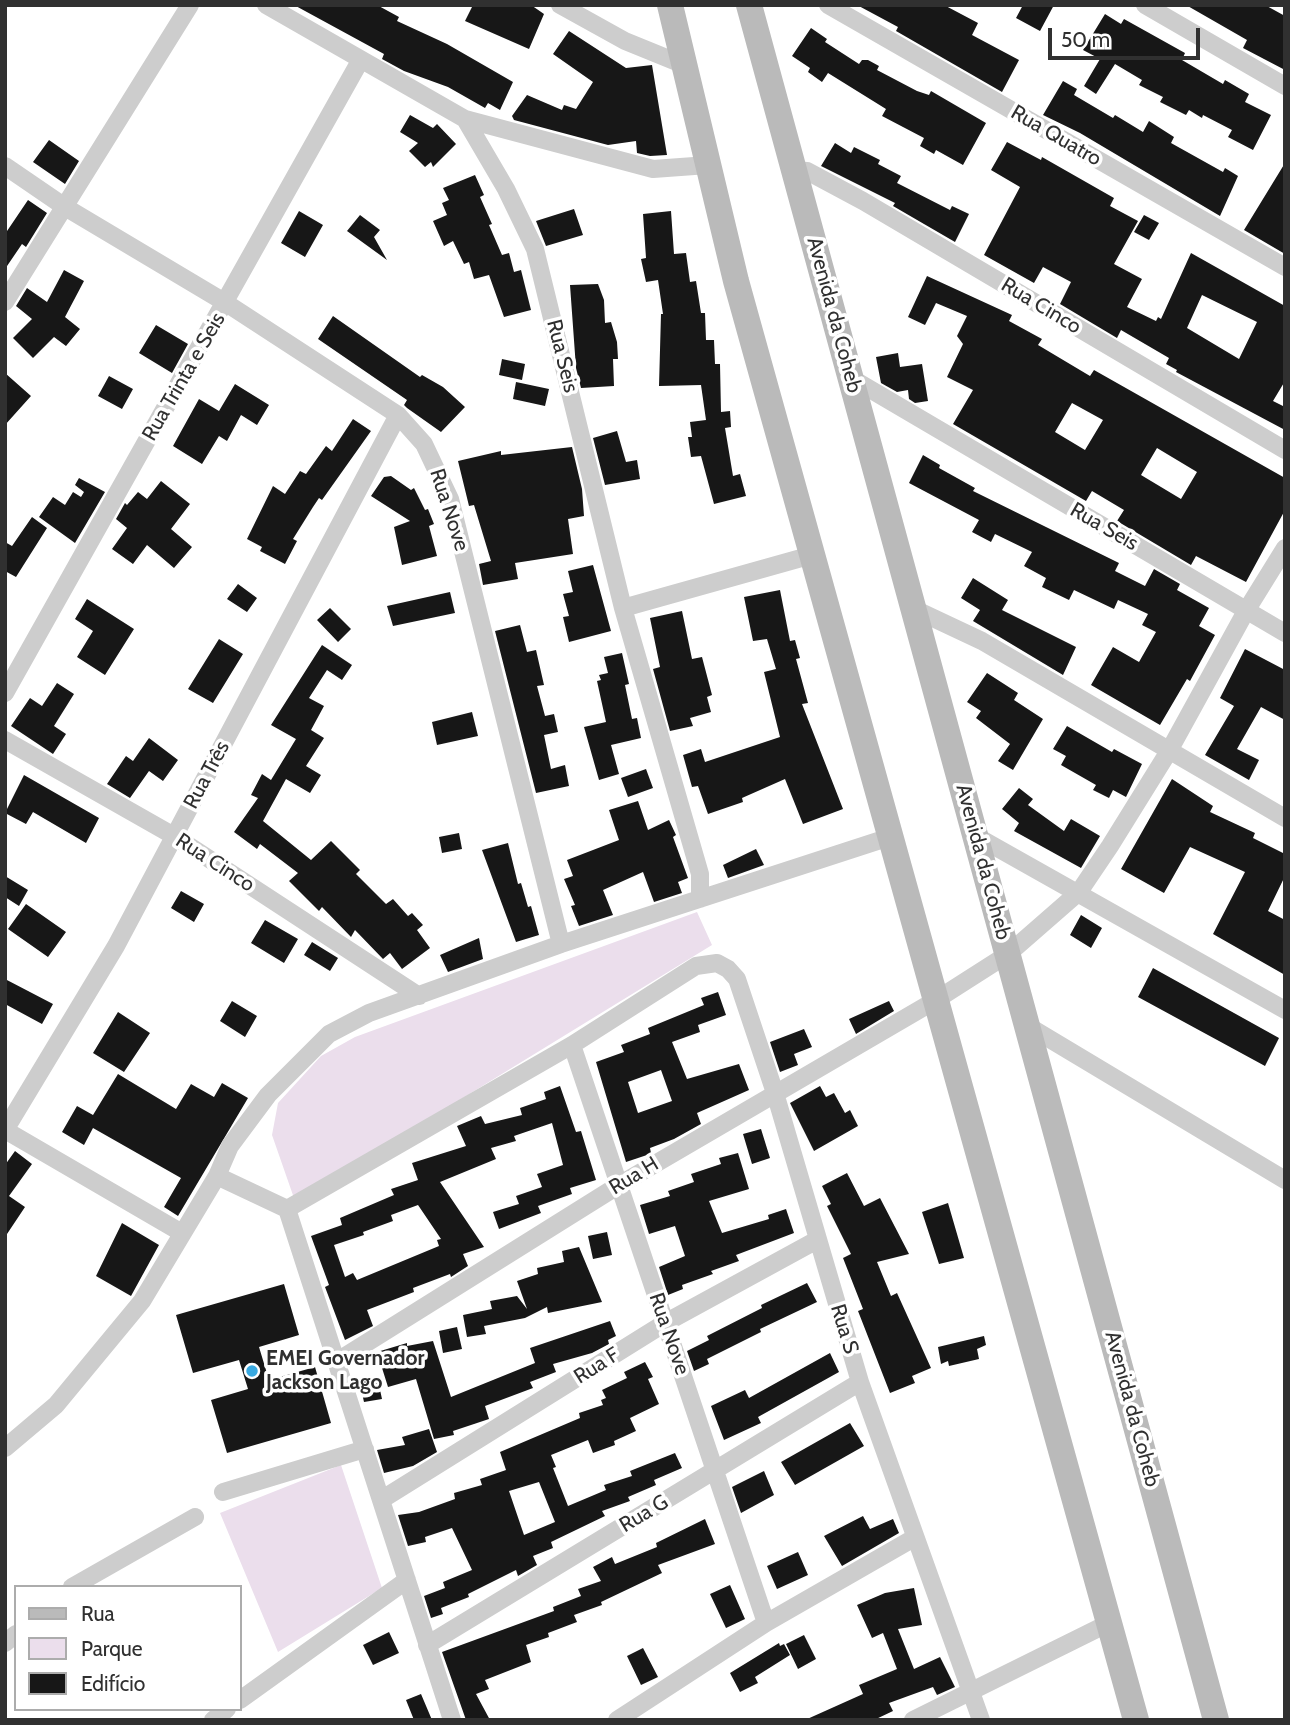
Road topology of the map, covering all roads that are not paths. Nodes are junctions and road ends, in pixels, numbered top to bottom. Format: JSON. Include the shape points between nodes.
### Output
{"nodes":[{"id":1,"x":190,"y":5,"type":"edge"},
{"id":2,"x":266,"y":5,"type":"edge"},
{"id":3,"x":560,"y":5,"type":"edge"},
{"id":4,"x":670,"y":5,"type":"edge"},
{"id":5,"x":749,"y":5,"type":"edge"},
{"id":6,"x":828,"y":5,"type":"edge"},
{"id":7,"x":1145,"y":5,"type":"edge"},
{"id":8,"x":360,"y":61,"type":"junction"},
{"id":9,"x":684,"y":65,"type":"junction"},
{"id":10,"x":1285,"y":86,"type":"edge"},
{"id":11,"x":465,"y":119,"type":"junction"},
{"id":12,"x":708,"y":165,"type":"junction"},
{"id":13,"x":5,"y":166,"type":"edge"},
{"id":14,"x":794,"y":170,"type":"junction"},
{"id":15,"x":65,"y":206,"type":"junction"},
{"id":16,"x":1285,"y":267,"type":"edge"},
{"id":17,"x":5,"y":302,"type":"edge"},
{"id":18,"x":226,"y":303,"type":"junction"},
{"id":19,"x":851,"y":378,"type":"junction"},
{"id":20,"x":398,"y":415,"type":"junction"},
{"id":21,"x":1285,"y":450,"type":"edge"},
{"id":22,"x":1285,"y":548,"type":"edge"},
{"id":23,"x":812,"y":555,"type":"junction"},
{"id":24,"x":623,"y":608,"type":"junction"},
{"id":25,"x":914,"y":609,"type":"junction"},
{"id":26,"x":1246,"y":611,"type":"junction"},
{"id":27,"x":1285,"y":633,"type":"edge"},
{"id":28,"x":5,"y":693,"type":"edge"},
{"id":29,"x":5,"y":740,"type":"edge"},
{"id":30,"x":1170,"y":751,"type":"junction"},
{"id":31,"x":1285,"y":818,"type":"edge"},
{"id":32,"x":174,"y":836,"type":"junction"},
{"id":33,"x":976,"y":836,"type":"junction"},
{"id":34,"x":890,"y":837,"type":"junction"},
{"id":35,"x":1079,"y":892,"type":"junction"},
{"id":36,"x":701,"y":899,"type":"junction"},
{"id":37,"x":561,"y":944,"type":"junction"},
{"id":38,"x":1008,"y":954,"type":"junction"},
{"id":39,"x":419,"y":996,"type":"junction"},
{"id":40,"x":936,"y":1000,"type":"junction"},
{"id":41,"x":1285,"y":1010,"type":"edge"},
{"id":42,"x":1028,"y":1026,"type":"junction"},
{"id":43,"x":572,"y":1045,"type":"junction"},
{"id":44,"x":775,"y":1093,"type":"junction"},
{"id":45,"x":5,"y":1130,"type":"edge"},
{"id":46,"x":217,"y":1176,"type":"junction"},
{"id":47,"x":1285,"y":1180,"type":"edge"},
{"id":48,"x":619,"y":1185,"type":"junction"},
{"id":49,"x":287,"y":1209,"type":"junction"},
{"id":50,"x":182,"y":1233,"type":"junction"},
{"id":51,"x":817,"y":1240,"type":"junction"},
{"id":52,"x":665,"y":1323,"type":"junction"},
{"id":53,"x":336,"y":1362,"type":"junction"},
{"id":54,"x":860,"y":1382,"type":"junction"},
{"id":55,"x":5,"y":1448,"type":"edge"},
{"id":56,"x":365,"y":1449,"type":"junction"},
{"id":57,"x":715,"y":1471,"type":"junction"},
{"id":58,"x":223,"y":1492,"type":"dead end"},
{"id":59,"x":381,"y":1500,"type":"junction"},
{"id":60,"x":195,"y":1517,"type":"dead end"},
{"id":61,"x":914,"y":1538,"type":"junction"},
{"id":62,"x":407,"y":1580,"type":"junction"},
{"id":63,"x":76,"y":1585,"type":"edge"},
{"id":64,"x":766,"y":1623,"type":"junction"},
{"id":65,"x":1109,"y":1623,"type":"junction"},
{"id":66,"x":428,"y":1645,"type":"junction"},
{"id":67,"x":972,"y":1689,"type":"junction"},
{"id":68,"x":242,"y":1699,"type":"edge"},
{"id":69,"x":452,"y":1720,"type":"edge"},
{"id":70,"x":617,"y":1720,"type":"edge"},
{"id":71,"x":913,"y":1720,"type":"edge"},
{"id":72,"x":981,"y":1720,"type":"edge"},
{"id":73,"x":1136,"y":1720,"type":"edge"},
{"id":74,"x":1216,"y":1720,"type":"edge"}],
"edges":[{"from":1,"to":15,"type":"street"},
{"from":2,"to":8,"type":"street"},
{"from":3,"to":9,"type":"street","via":[[625,41]]},
{"from":4,"to":9,"type":"main road"},
{"from":5,"to":14,"type":"main road","name":"Avenida da Coheb"},
{"from":6,"to":16,"type":"street","name":"Rua Quatro"},
{"from":7,"to":10,"type":"street"},
{"from":8,"to":11,"type":"street"},
{"from":8,"to":18,"type":"street","name":"Rua Trinta e Seis"},
{"from":9,"to":12,"type":"main road"},
{"from":11,"to":12,"type":"street","via":[[653,169]]},
{"from":11,"to":24,"type":"street","name":"Rua Seis","via":[[535,249]]},
{"from":12,"to":23,"type":"main road"},
{"from":13,"to":15,"type":"street","name":"Rua Nove"},
{"from":14,"to":19,"type":"main road","name":"Avenida da Coheb"},
{"from":14,"to":21,"type":"street","name":"Rua Cinco","via":[[807,171],[863,201]]},
{"from":15,"to":17,"type":"street"},
{"from":15,"to":18,"type":"street","name":"Rua Nove"},
{"from":18,"to":20,"type":"street","name":"Rua Nove"},
{"from":18,"to":28,"type":"street","name":"Rua Trinta e Seis"},
{"from":19,"to":25,"type":"main road","name":"Avenida da Coheb"},
{"from":19,"to":26,"type":"street","name":"Rua Seis"},
{"from":20,"to":32,"type":"street","name":"Rua Três"},
{"from":20,"to":37,"type":"street","name":"Rua Nove","via":[[425,444],[450,499]]},
{"from":22,"to":26,"type":"street","name":"Rua H"},
{"from":23,"to":24,"type":"street"},
{"from":23,"to":34,"type":"main road"},
{"from":24,"to":36,"type":"street","name":"Rua Seis","via":[[700,874]]},
{"from":25,"to":30,"type":"street","via":[[982,642]]},
{"from":25,"to":33,"type":"main road","name":"Avenida da Coheb"},
{"from":26,"to":27,"type":"street","name":"Rua Seis"},
{"from":26,"to":30,"type":"street","name":"Rua H"},
{"from":29,"to":32,"type":"street","name":"Rua Cinco"},
{"from":30,"to":31,"type":"street"},
{"from":30,"to":35,"type":"street","name":"Rua H"},
{"from":32,"to":39,"type":"street","name":"Rua Cinco"},
{"from":32,"to":45,"type":"street","name":"Rua Três","via":[[110,956]]},
{"from":33,"to":35,"type":"street"},
{"from":33,"to":38,"type":"main road","name":"Avenida da Coheb"},
{"from":34,"to":36,"type":"street"},
{"from":34,"to":40,"type":"main road"},
{"from":35,"to":38,"type":"street","name":"Rua H"},
{"from":35,"to":41,"type":"street"},
{"from":36,"to":37,"type":"street"},
{"from":37,"to":39,"type":"street"},
{"from":38,"to":40,"type":"street","name":"Rua H"},
{"from":38,"to":42,"type":"main road","name":"Avenida da Coheb"},
{"from":39,"to":46,"type":"street","via":[[369,1013],[329,1034],[268,1095],[230,1146]]},
{"from":40,"to":44,"type":"street","name":"Rua H"},
{"from":40,"to":65,"type":"main road"},
{"from":42,"to":47,"type":"street"},
{"from":42,"to":74,"type":"main road","name":"Avenida da Coheb"},
{"from":43,"to":44,"type":"street","name":"Rua S","via":[[696,966],[717,962],[737,979]]},
{"from":43,"to":48,"type":"street","name":"Rua Nove"},
{"from":43,"to":49,"type":"street"},
{"from":44,"to":48,"type":"street","name":"Rua H"},
{"from":44,"to":51,"type":"street","name":"Rua S"},
{"from":45,"to":50,"type":"street"},
{"from":46,"to":49,"type":"street"},
{"from":46,"to":50,"type":"street"},
{"from":48,"to":52,"type":"street","name":"Rua Nove"},
{"from":48,"to":53,"type":"street","name":"Rua H"},
{"from":49,"to":53,"type":"street"},
{"from":50,"to":55,"type":"street","via":[[142,1301],[56,1405]]},
{"from":51,"to":52,"type":"street","name":"Rua F"},
{"from":51,"to":54,"type":"street","name":"Rua S"},
{"from":52,"to":57,"type":"street","name":"Rua Nove"},
{"from":52,"to":59,"type":"street","name":"Rua F"},
{"from":53,"to":56,"type":"street"},
{"from":54,"to":57,"type":"street","name":"Rua G"},
{"from":54,"to":61,"type":"street","name":"Rua S"},
{"from":56,"to":58,"type":"street"},
{"from":56,"to":59,"type":"street"},
{"from":57,"to":64,"type":"street","name":"Rua Nove"},
{"from":57,"to":66,"type":"street","name":"Rua G"},
{"from":59,"to":62,"type":"street"},
{"from":60,"to":63,"type":"street"},
{"from":61,"to":64,"type":"street"},
{"from":61,"to":67,"type":"street","name":"Rua S"},
{"from":62,"to":66,"type":"street"},
{"from":62,"to":68,"type":"street"},
{"from":64,"to":70,"type":"street"},
{"from":65,"to":67,"type":"street"},
{"from":65,"to":73,"type":"main road"},
{"from":66,"to":69,"type":"street"},
{"from":67,"to":71,"type":"street"},
{"from":67,"to":72,"type":"street","name":"Rua S"}]}
